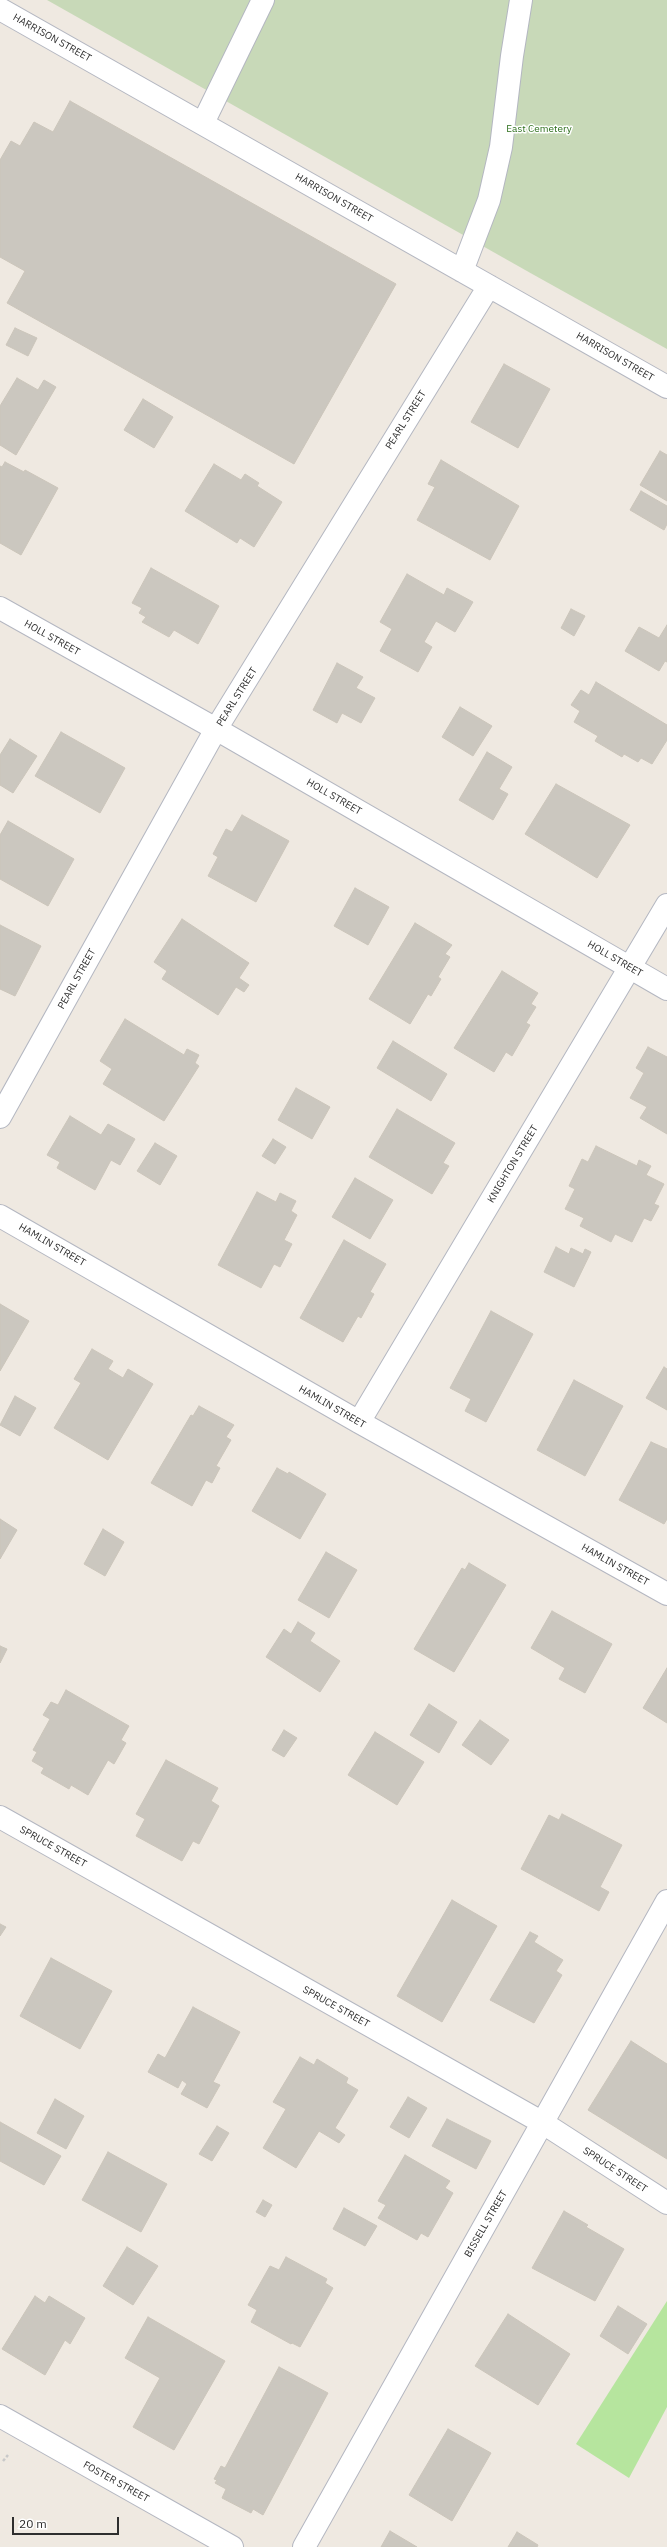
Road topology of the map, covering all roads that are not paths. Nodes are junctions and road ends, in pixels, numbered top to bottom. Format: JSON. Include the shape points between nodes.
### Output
{"nodes":[{"id":1,"x":263,"y":0,"type":"edge"},
{"id":2,"x":521,"y":0,"type":"edge"},
{"id":3,"x":9,"y":8,"type":"edge"},
{"id":4,"x":203,"y":123,"type":"junction"},
{"id":5,"x":462,"y":271,"type":"junction"},
{"id":6,"x":489,"y":286,"type":"junction"},
{"id":7,"x":667,"y":387,"type":"edge"},
{"id":8,"x":0,"y":608,"type":"edge"},
{"id":9,"x":216,"y":729,"type":"junction"},
{"id":10,"x":667,"y":905,"type":"edge"},
{"id":11,"x":630,"y":968,"type":"junction"},
{"id":12,"x":667,"y":989,"type":"edge"},
{"id":13,"x":0,"y":1117,"type":"edge"},
{"id":14,"x":0,"y":1216,"type":"edge"},
{"id":15,"x":359,"y":1422,"type":"junction"},
{"id":16,"x":667,"y":1594,"type":"edge"},
{"id":17,"x":0,"y":1817,"type":"edge"},
{"id":18,"x":667,"y":1901,"type":"edge"},
{"id":19,"x":543,"y":2123,"type":"junction"},
{"id":20,"x":667,"y":2203,"type":"edge"},
{"id":21,"x":0,"y":2416,"type":"edge"},
{"id":22,"x":232,"y":2547,"type":"edge"},
{"id":23,"x":304,"y":2547,"type":"edge"}],
"edges":[{"from":1,"to":4,"type":"street"},
{"from":2,"to":5,"type":"street","via":[[501,147],[489,200]]},
{"from":3,"to":4,"type":"street","name":"HARRISON STREET"},
{"from":4,"to":5,"type":"street","name":"HARRISON STREET"},
{"from":5,"to":6,"type":"street","name":"HARRISON STREET"},
{"from":6,"to":7,"type":"street","name":"HARRISON STREET"},
{"from":6,"to":9,"type":"street","name":"PEARL STREET"},
{"from":8,"to":9,"type":"street","name":"HOLL STREET"},
{"from":9,"to":11,"type":"street","name":"HOLL STREET"},
{"from":9,"to":13,"type":"street","name":"PEARL STREET"},
{"from":10,"to":11,"type":"street","name":"KNIGHTON STREET"},
{"from":11,"to":12,"type":"street","name":"HOLL STREET"},
{"from":11,"to":15,"type":"street","name":"KNIGHTON STREET"},
{"from":14,"to":15,"type":"street","name":"HAMLIN STREET"},
{"from":15,"to":16,"type":"street","name":"HAMLIN STREET"},
{"from":17,"to":19,"type":"street","name":"SPRUCE STREET"},
{"from":18,"to":19,"type":"street","name":"BISSELL STREET"},
{"from":19,"to":20,"type":"street","name":"SPRUCE STREET"},
{"from":19,"to":23,"type":"street","name":"BISSELL STREET"},
{"from":21,"to":22,"type":"street","name":"FOSTER STREET"}]}
